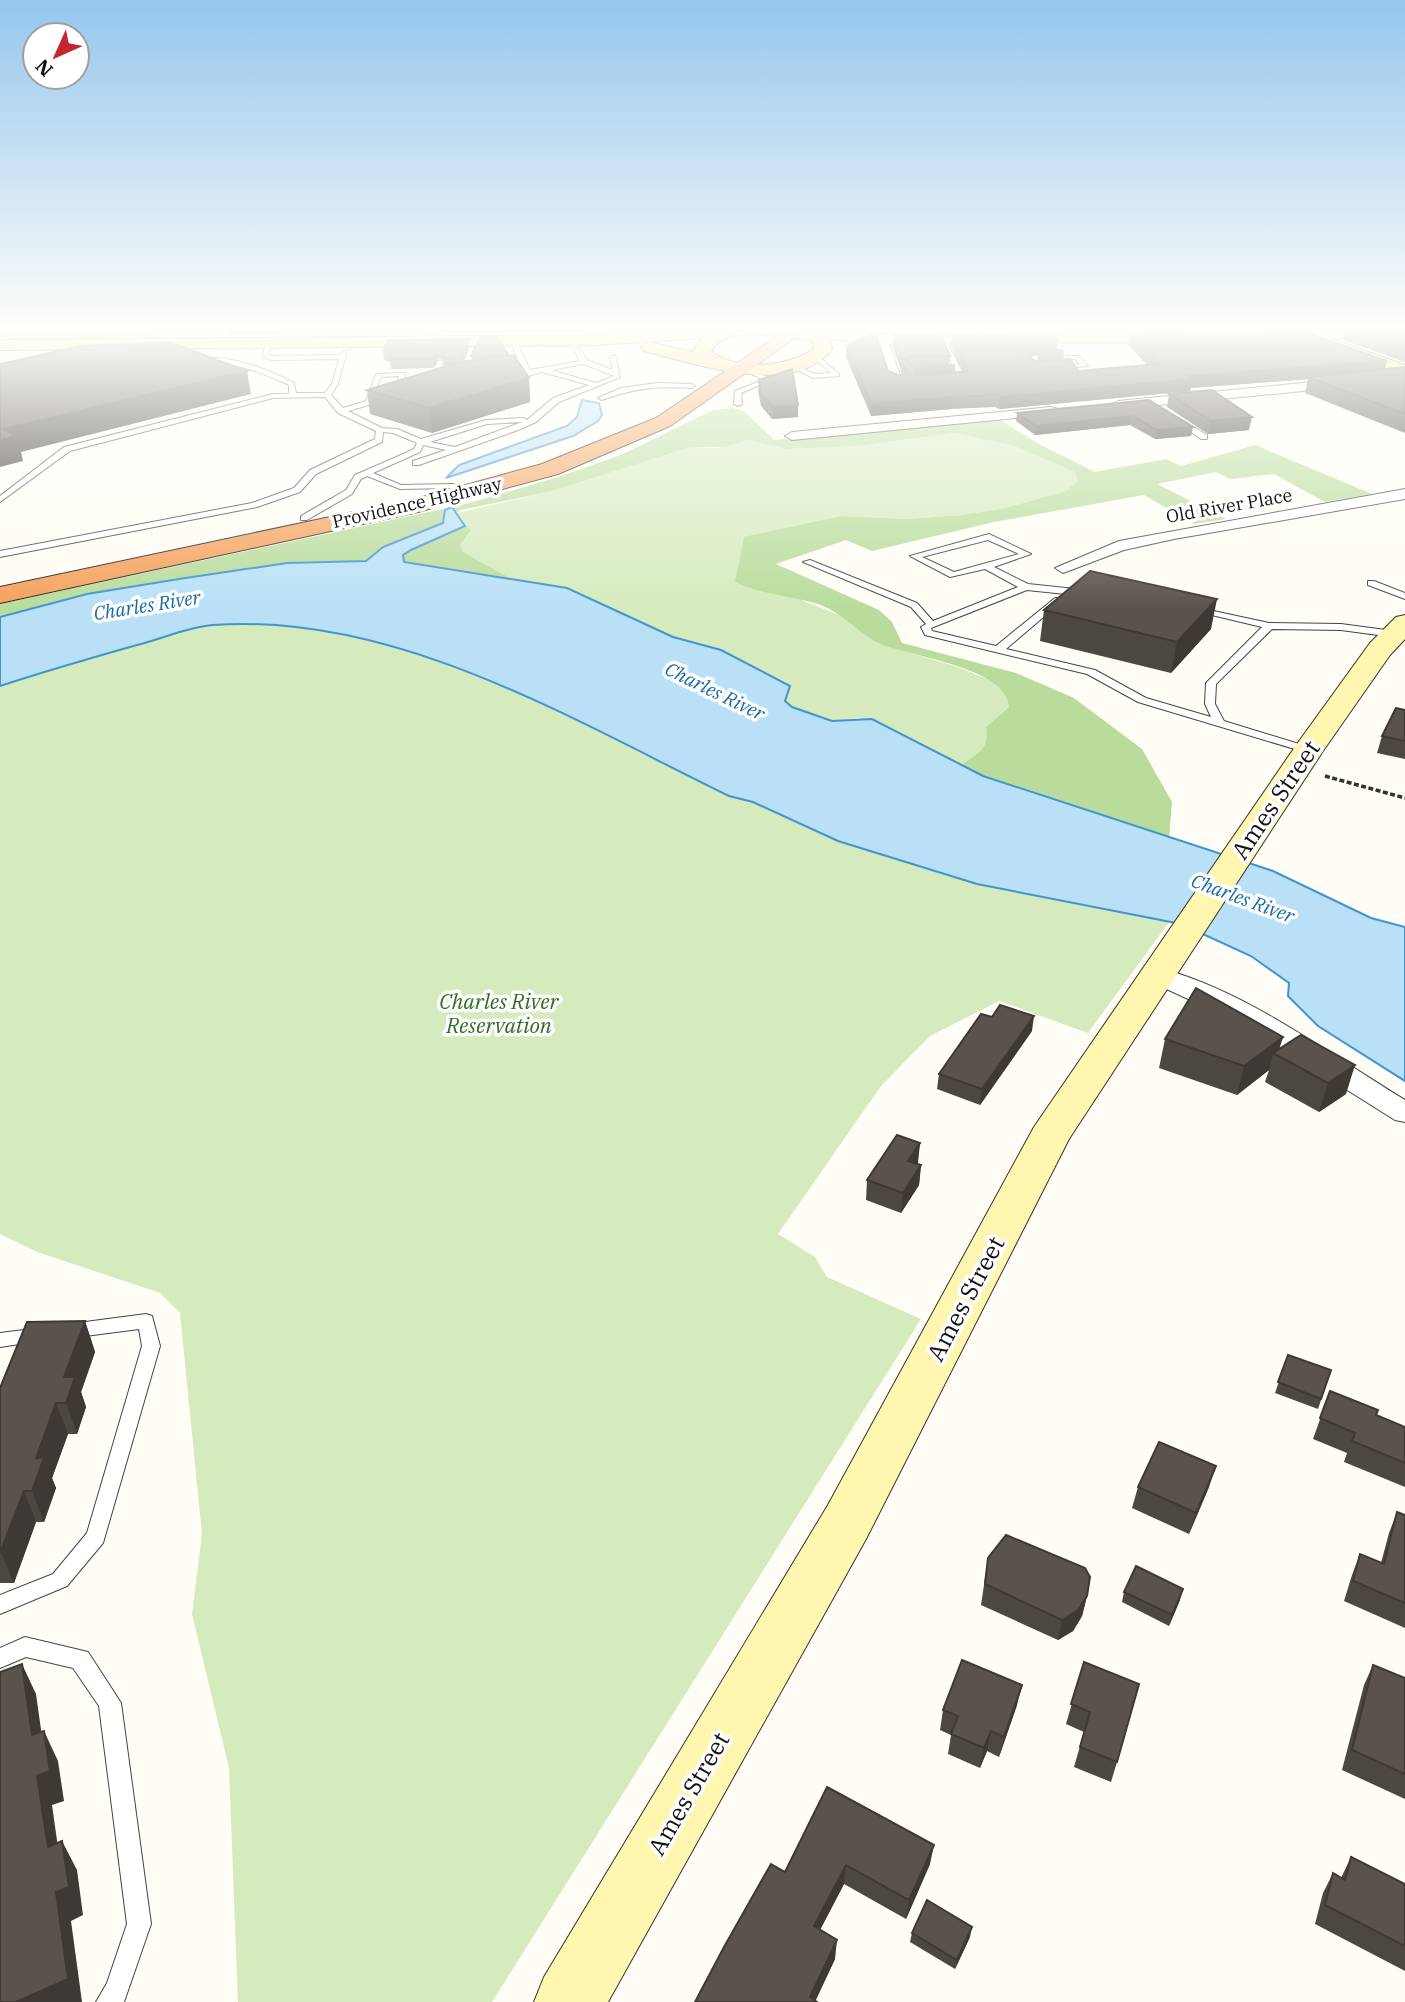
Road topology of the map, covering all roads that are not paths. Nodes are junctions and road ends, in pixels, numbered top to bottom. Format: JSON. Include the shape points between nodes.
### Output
{"nodes":[{"id":1,"x":180,"y":421,"type":"edge"},
{"id":2,"x":362,"y":421,"type":"edge"},
{"id":3,"x":499,"y":421,"type":"edge"},
{"id":4,"x":529,"y":421,"type":"edge"},
{"id":5,"x":633,"y":421,"type":"edge"},
{"id":6,"x":662,"y":421,"type":"edge"},
{"id":7,"x":947,"y":421,"type":"edge"},
{"id":8,"x":1180,"y":421,"type":"edge"},
{"id":9,"x":380,"y":430,"type":"junction"},
{"id":10,"x":792,"y":436,"type":"dead end"},
{"id":11,"x":1204,"y":437,"type":"dead end"},
{"id":12,"x":421,"y":442,"type":"junction"},
{"id":13,"x":455,"y":449,"type":"junction"},
{"id":14,"x":416,"y":463,"type":"dead end"},
{"id":15,"x":366,"y":473,"type":"junction"},
{"id":16,"x":451,"y":486,"type":"junction"},
{"id":17,"x":1405,"y":494,"type":"edge"},
{"id":18,"x":0,"y":500,"type":"edge"},
{"id":19,"x":304,"y":518,"type":"junction"},
{"id":20,"x":0,"y":554,"type":"edge"},
{"id":21,"x":807,"y":562,"type":"dead end"},
{"id":22,"x":986,"y":566,"type":"junction"},
{"id":23,"x":1063,"y":568,"type":"dead end"},
{"id":24,"x":0,"y":581,"type":"edge"},
{"id":25,"x":1371,"y":583,"type":"dead end"},
{"id":26,"x":1026,"y":587,"type":"junction"},
{"id":27,"x":1069,"y":591,"type":"junction"},
{"id":28,"x":1097,"y":593,"type":"edge"},
{"id":29,"x":0,"y":595,"type":"edge"},
{"id":30,"x":1182,"y":605,"type":"edge"},
{"id":31,"x":1402,"y":620,"type":"edge"},
{"id":32,"x":932,"y":624,"type":"junction"},
{"id":33,"x":1269,"y":626,"type":"junction"},
{"id":34,"x":997,"y":651,"type":"junction"},
{"id":35,"x":1220,"y":725,"type":"junction"},
{"id":36,"x":1302,"y":759,"type":"junction"},
{"id":37,"x":1169,"y":957,"type":"junction"},
{"id":38,"x":1405,"y":1113,"type":"edge"},
{"id":39,"x":0,"y":1340,"type":"edge"},
{"id":40,"x":0,"y":1605,"type":"edge"},
{"id":41,"x":0,"y":1658,"type":"edge"},
{"id":42,"x":109,"y":2002,"type":"edge"},
{"id":43,"x":569,"y":2002,"type":"edge"}],
"edges":[{"from":1,"to":18,"type":"lane","via":[[67,449]]},
{"from":2,"to":9,"type":"lane"},
{"from":3,"to":12,"type":"lane"},
{"from":4,"to":13,"type":"lane"},
{"from":5,"to":16,"type":"highway","name":"Providence Highway","via":[[515,468]]},
{"from":6,"to":29,"type":"highway","name":"Providence Highway","via":[[526,476],[418,505]]},
{"from":7,"to":10,"type":"street"},
{"from":8,"to":11,"type":"lane"},
{"from":9,"to":12,"type":"lane"},
{"from":9,"to":20,"type":"lane","via":[[374,444],[320,468],[280,498]]},
{"from":12,"to":13,"type":"lane"},
{"from":12,"to":15,"type":"lane","via":[[417,450]]},
{"from":13,"to":14,"type":"lane"},
{"from":15,"to":16,"type":"lane","via":[[400,487]]},
{"from":15,"to":19,"type":"lane","via":[[349,492]]},
{"from":16,"to":19,"type":"highway","name":"Providence Highway"},
{"from":17,"to":23,"type":"street","name":"Old River Place","via":[[1174,534],[1119,546]]},
{"from":19,"to":24,"type":"highway","name":"Providence Highway"},
{"from":21,"to":32,"type":"lane","via":[[914,605]]},
{"from":22,"to":22,"type":"lane","via":[[953,575],[914,556],[989,537],[1027,554]]},
{"from":22,"to":26,"type":"lane"},
{"from":25,"to":31,"type":"lane"},
{"from":26,"to":27,"type":"lane"},
{"from":26,"to":32,"type":"lane"},
{"from":27,"to":28,"type":"lane"},
{"from":27,"to":34,"type":"lane"},
{"from":30,"to":33,"type":"lane"},
{"from":31,"to":33,"type":"lane","via":[[1341,627]]},
{"from":31,"to":36,"type":"street","name":"Ames Street"},
{"from":32,"to":34,"type":"lane","via":[[926,627],[928,633]]},
{"from":33,"to":35,"type":"lane","via":[[1211,683],[1210,704]]},
{"from":34,"to":35,"type":"lane","via":[[1091,672],[1142,700]]},
{"from":35,"to":36,"type":"lane"},
{"from":36,"to":37,"type":"street","name":"Ames Street"},
{"from":37,"to":38,"type":"street","via":[[1193,988]]},
{"from":37,"to":43,"type":"street","name":"Ames Street","via":[[1049,1137],[846,1521]]},
{"from":39,"to":40,"type":"lane","via":[[146,1321],[152,1346],[96,1537],[60,1580]]},
{"from":41,"to":42,"type":"lane","via":[[25,1647],[80,1658],[110,1703],[139,1924]]}]}
